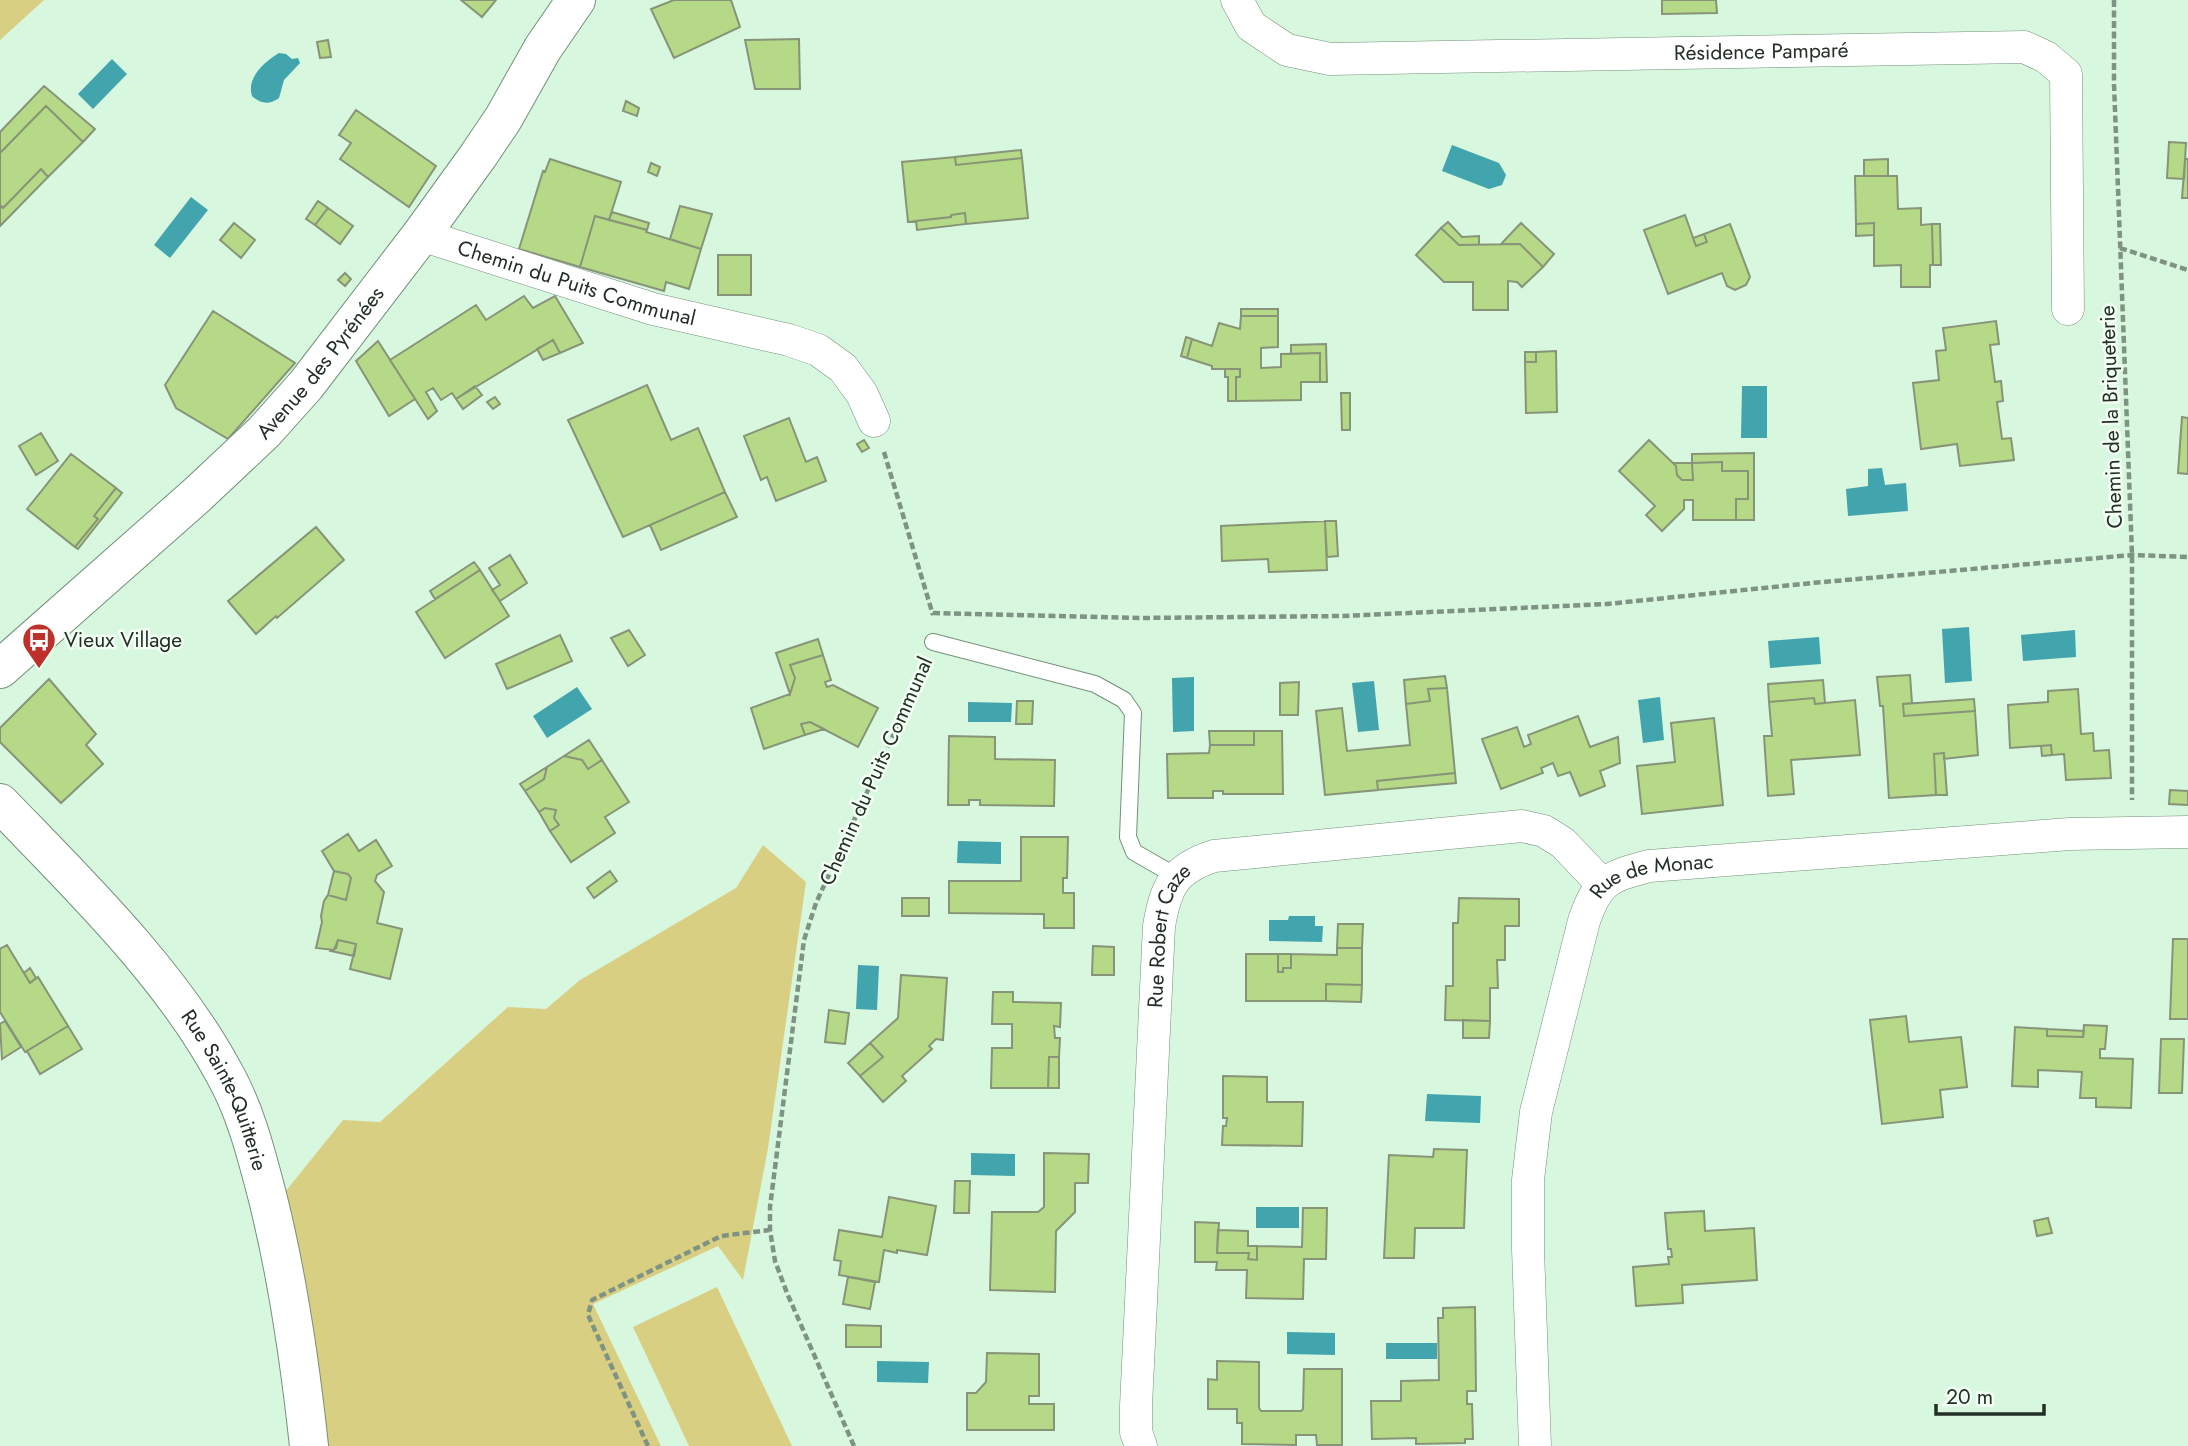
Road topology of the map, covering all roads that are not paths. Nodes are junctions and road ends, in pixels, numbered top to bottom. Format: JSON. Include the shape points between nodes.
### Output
{"nodes":[{"id":1,"x":576,"y":0,"type":"edge"},
{"id":2,"x":1237,"y":0,"type":"edge"},
{"id":3,"x":421,"y":235,"type":"junction"},
{"id":4,"x":2068,"y":309,"type":"dead end"},
{"id":5,"x":874,"y":421,"type":"road end"},
{"id":6,"x":933,"y":642,"type":"road end"},
{"id":7,"x":0,"y":669,"type":"edge"},
{"id":8,"x":0,"y":803,"type":"edge"},
{"id":9,"x":2188,"y":832,"type":"edge"},
{"id":10,"x":1176,"y":876,"type":"junction"},
{"id":11,"x":1602,"y":884,"type":"junction"},
{"id":12,"x":309,"y":1446,"type":"edge"},
{"id":13,"x":1141,"y":1446,"type":"edge"},
{"id":14,"x":1535,"y":1446,"type":"edge"}],
"edges":[{"from":1,"to":3,"type":"street","name":"Avenue des Pyrénées","via":[[503,119]]},
{"from":2,"to":4,"type":"street","name":"Résidence Pamparé","via":[[1251,26],[1287,50],[1331,59],[2024,47],[2066,74]]},
{"from":3,"to":5,"type":"street","name":"Chemin du Puits Communal","via":[[653,309],[818,350],[844,368]]},
{"from":3,"to":7,"type":"street","name":"Avenue des Pyrénées","via":[[306,385],[264,432]]},
{"from":6,"to":10,"type":"lane","via":[[1095,684],[1124,700],[1133,713],[1128,837],[1134,852]]},
{"from":8,"to":12,"type":"street","name":"Rue Sainte-Quitterie","via":[[181,1005],[242,1109],[276,1231]]},
{"from":9,"to":11,"type":"street","name":"Rue de Monac","via":[[2070,834],[1649,866]]},
{"from":10,"to":11,"type":"street","name":"Rue Robert Caze","via":[[1214,856],[1522,826],[1544,831],[1563,843]]},
{"from":10,"to":13,"type":"street","name":"Rue Robert Caze","via":[[1163,899],[1158,926],[1136,1406]]},
{"from":11,"to":14,"type":"street","name":"Rue de Monac","via":[[1584,922],[1536,1112],[1528,1180]]}]}
